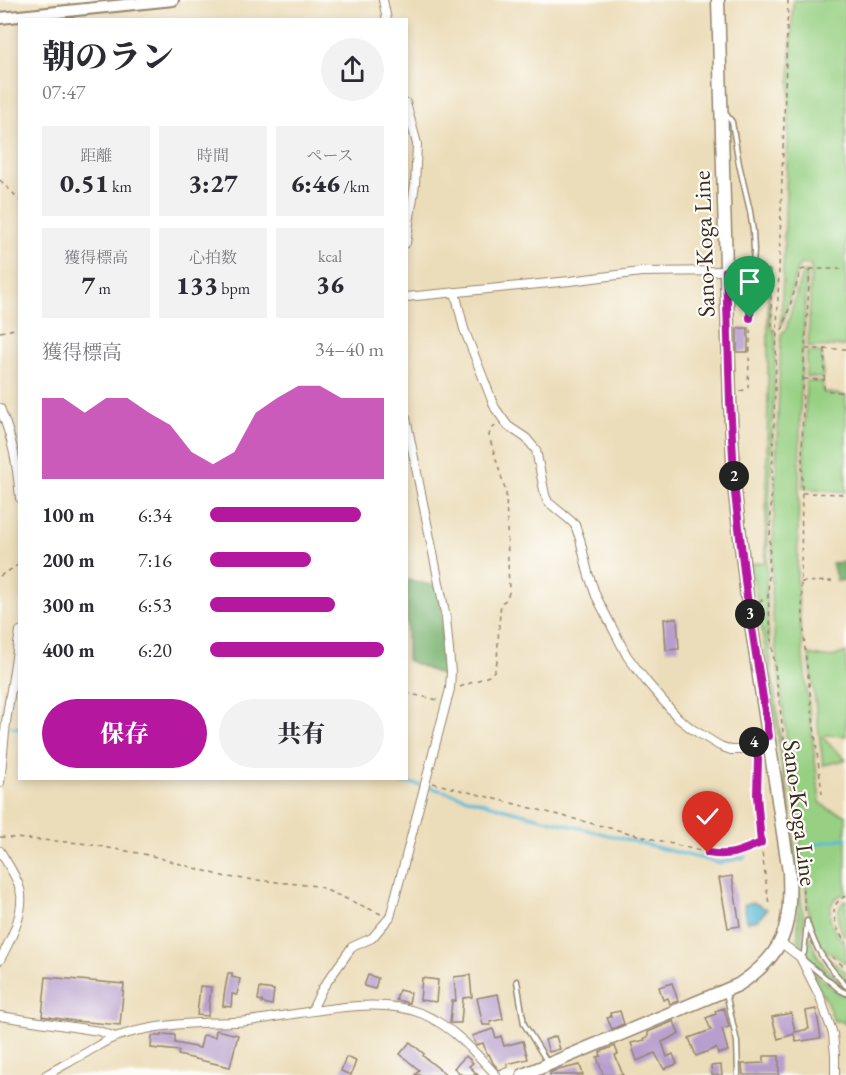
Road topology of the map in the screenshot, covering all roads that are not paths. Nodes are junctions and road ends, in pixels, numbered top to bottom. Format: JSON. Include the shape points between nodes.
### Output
{"nodes":[{"id":1,"x":173,"y":0,"type":"edge"},
{"id":2,"x":382,"y":0,"type":"edge"},
{"id":3,"x":718,"y":0,"type":"edge"},
{"id":4,"x":0,"y":18,"type":"edge"},
{"id":5,"x":386,"y":18,"type":"edge"},
{"id":6,"x":408,"y":110,"type":"edge"},
{"id":7,"x":721,"y":110,"type":"junction"},
{"id":8,"x":408,"y":230,"type":"edge"},
{"id":9,"x":752,"y":270,"type":"junction"},
{"id":10,"x":726,"y":271,"type":"junction"},
{"id":11,"x":454,"y":292,"type":"junction"},
{"id":12,"x":408,"y":297,"type":"edge"},
{"id":13,"x":750,"y":318,"type":"road end"},
{"id":14,"x":0,"y":408,"type":"edge"},
{"id":15,"x":408,"y":428,"type":"edge"},
{"id":16,"x":18,"y":477,"type":"edge"},
{"id":17,"x":18,"y":644,"type":"edge"},
{"id":18,"x":769,"y":736,"type":"junction"},
{"id":19,"x":0,"y":783,"type":"edge"},
{"id":20,"x":0,"y":851,"type":"edge"},
{"id":21,"x":780,"y":942,"type":"junction"},
{"id":22,"x":800,"y":957,"type":"junction"},
{"id":23,"x":0,"y":960,"type":"edge"},
{"id":24,"x":517,"y":981,"type":"dead end"},
{"id":25,"x":846,"y":986,"type":"edge"},
{"id":26,"x":725,"y":990,"type":"junction"},
{"id":27,"x":846,"y":993,"type":"edge"},
{"id":28,"x":312,"y":1011,"type":"junction"},
{"id":29,"x":0,"y":1016,"type":"edge"},
{"id":30,"x":115,"y":1037,"type":"junction"},
{"id":31,"x":549,"y":1064,"type":"junction"},
{"id":32,"x":46,"y":1075,"type":"edge"},
{"id":33,"x":496,"y":1075,"type":"edge"},
{"id":34,"x":523,"y":1075,"type":"edge"},
{"id":35,"x":738,"y":1075,"type":"edge"},
{"id":36,"x":835,"y":1075,"type":"edge"}],
"edges":[{"from":1,"to":4,"type":"main road"},
{"from":2,"to":5,"type":"street"},
{"from":3,"to":7,"type":"main road","name":"Sano-Koga Line"},
{"from":6,"to":8,"type":"street","via":[[417,144]]},
{"from":7,"to":9,"type":"lane","via":[[732,122],[750,211]]},
{"from":7,"to":10,"type":"main road","name":"Sano-Koga Line"},
{"from":9,"to":10,"type":"lane"},
{"from":9,"to":13,"type":"lane"},
{"from":10,"to":11,"type":"street","via":[[641,272]]},
{"from":10,"to":18,"type":"main road","name":"Sano-Koga Line","via":[[735,493]]},
{"from":11,"to":12,"type":"street"},
{"from":11,"to":18,"type":"street","via":[[495,408],[502,420],[536,450],[548,502],[575,525],[596,596],[623,649],[671,711],[720,746],[739,750]]},
{"from":14,"to":16,"type":"street","via":[[9,430]]},
{"from":15,"to":28,"type":"street","via":[[446,618],[451,672],[448,702],[390,917],[372,938],[352,947],[322,989]]},
{"from":17,"to":19,"type":"street"},
{"from":18,"to":21,"type":"main road","name":"Sano-Koga Line","via":[[789,872],[789,916]]},
{"from":20,"to":23,"type":"street","via":[[20,889],[22,904]]},
{"from":21,"to":22,"type":"street"},
{"from":21,"to":26,"type":"main road","name":"Sano-Koga Line","via":[[766,964]]},
{"from":22,"to":25,"type":"lane","via":[[804,953],[807,921],[823,960]]},
{"from":22,"to":27,"type":"lane"},
{"from":22,"to":36,"type":"street","via":[[829,1019]]},
{"from":24,"to":31,"type":"lane","via":[[524,1024]]},
{"from":26,"to":31,"type":"main road","name":"Sano-Koga Line"},
{"from":26,"to":35,"type":"lane","via":[[737,1042]]},
{"from":28,"to":30,"type":"street","via":[[246,1021],[165,1026]]},
{"from":28,"to":33,"type":"street","via":[[391,1006],[422,1013],[445,1026]]},
{"from":29,"to":30,"type":"street","via":[[99,1031]]},
{"from":30,"to":32,"type":"street"},
{"from":31,"to":34,"type":"main road","name":"Sano-Koga Line"}]}
